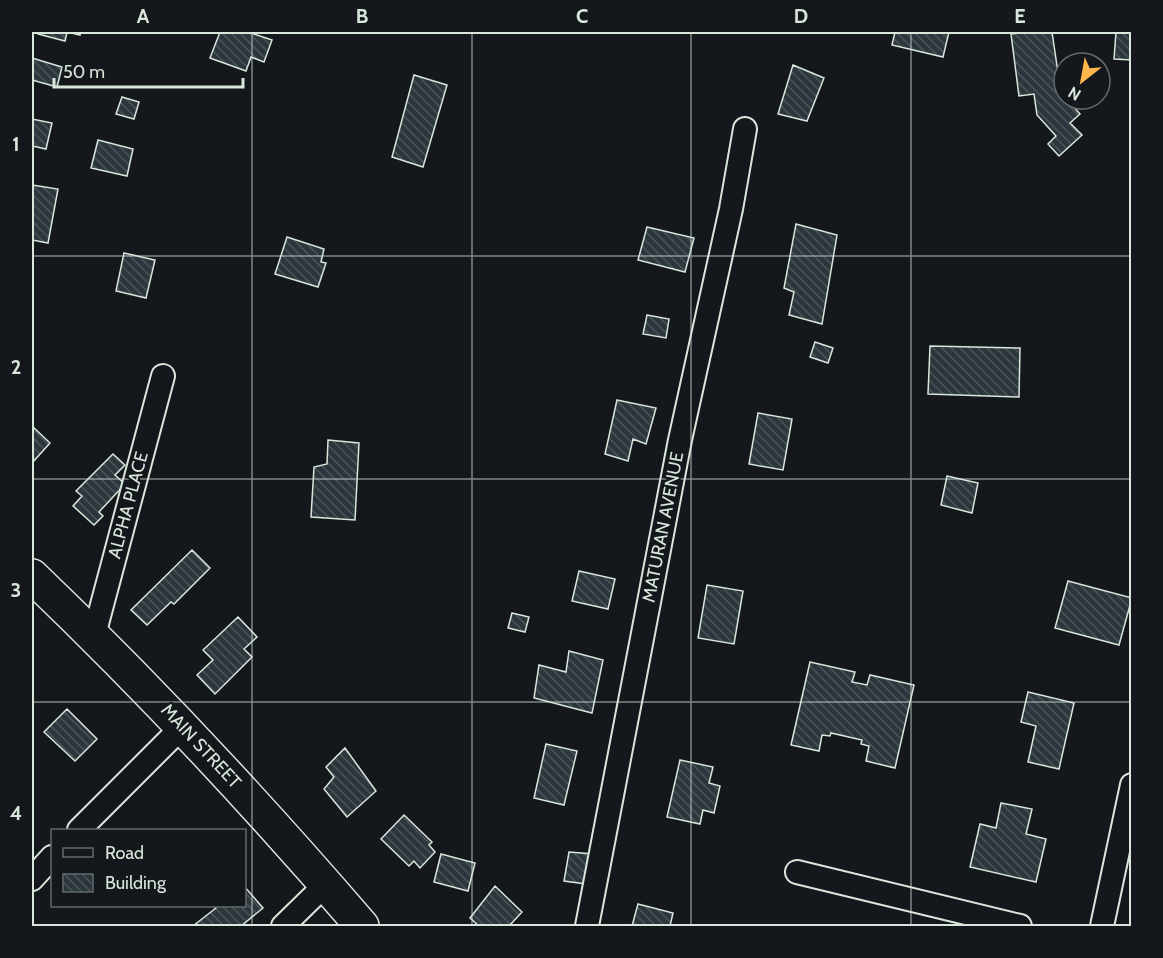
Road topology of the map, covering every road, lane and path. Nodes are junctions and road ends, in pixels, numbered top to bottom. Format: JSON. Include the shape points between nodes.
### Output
{"nodes":[{"id":1,"x":745,"y":129,"type":"dead end"},
{"id":2,"x":163,"y":376,"type":"dead end"},
{"id":3,"x":32,"y":576,"type":"edge"},
{"id":4,"x":94,"y":635,"type":"junction"},
{"id":5,"x":183,"y":726,"type":"junction"},
{"id":6,"x":1131,"y":785,"type":"edge"},
{"id":7,"x":81,"y":829,"type":"edge"},
{"id":8,"x":51,"y":858,"type":"edge"},
{"id":9,"x":797,"y":872,"type":"dead end"},
{"id":10,"x":32,"y":879,"type":"edge"},
{"id":11,"x":326,"y":884,"type":"junction"},
{"id":12,"x":283,"y":927,"type":"edge"},
{"id":13,"x":362,"y":927,"type":"edge"},
{"id":14,"x":587,"y":927,"type":"edge"},
{"id":15,"x":1020,"y":927,"type":"edge"},
{"id":16,"x":1102,"y":927,"type":"edge"}],
"edges":[{"from":1,"to":14,"type":"street","name":"MATURAN AVENUE","via":[[680,440]]},
{"from":2,"to":4,"type":"street","name":"ALPHA PLACE"},
{"from":3,"to":4,"type":"main road","name":"MAIN STREET"},
{"from":4,"to":5,"type":"main road","name":"MAIN STREET"},
{"from":5,"to":7,"type":"street"},
{"from":5,"to":11,"type":"main road","name":"MAIN STREET"},
{"from":6,"to":16,"type":"street"},
{"from":8,"to":10,"type":"street"},
{"from":9,"to":15,"type":"street"},
{"from":11,"to":12,"type":"street"},
{"from":11,"to":13,"type":"main road","name":"MAIN STREET"}]}
